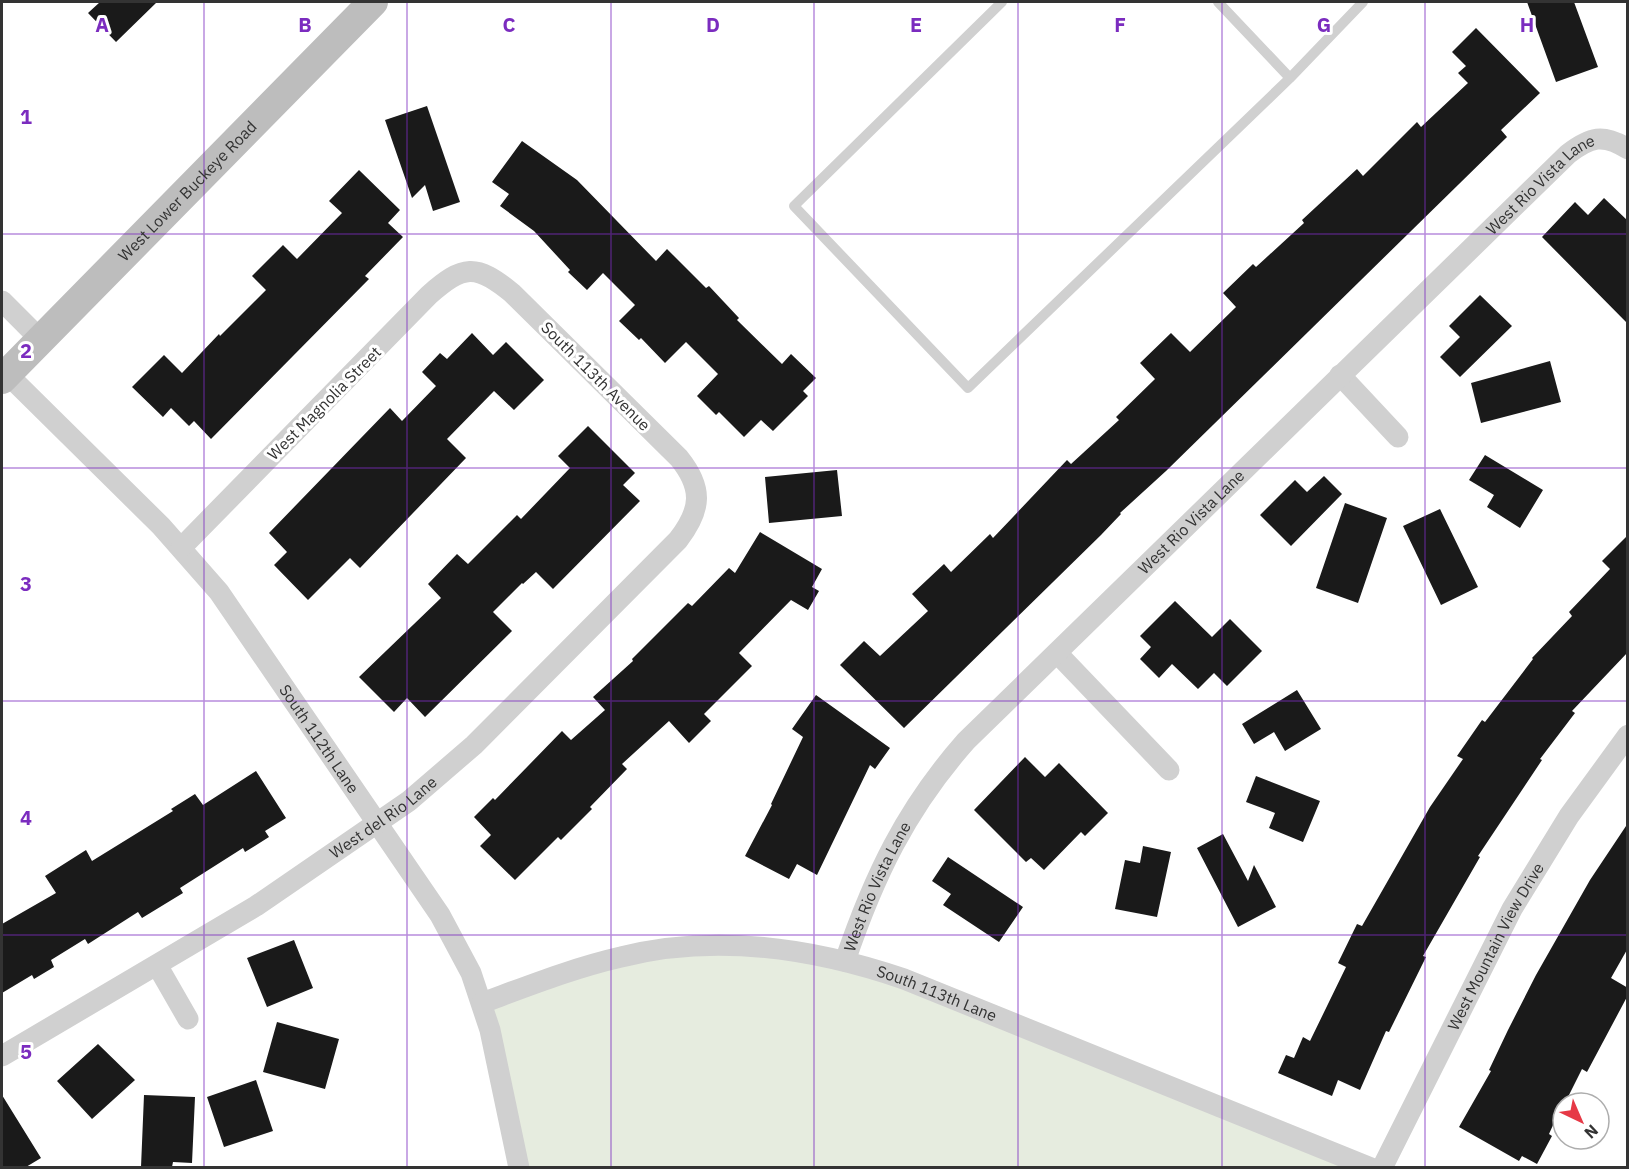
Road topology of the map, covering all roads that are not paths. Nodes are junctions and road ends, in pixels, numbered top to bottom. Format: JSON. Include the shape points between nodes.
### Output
{"nodes":[{"id":1,"x":373,"y":2,"type":"edge"},
{"id":2,"x":1002,"y":2,"type":"edge"},
{"id":3,"x":1218,"y":2,"type":"edge"},
{"id":4,"x":1363,"y":2,"type":"edge"},
{"id":5,"x":1290,"y":78,"type":"junction"},
{"id":6,"x":1628,"y":149,"type":"edge"},
{"id":7,"x":474,"y":271,"type":"joint"},
{"id":8,"x":2,"y":301,"type":"edge"},
{"id":9,"x":40,"y":339,"type":"junction"},
{"id":10,"x":1340,"y":375,"type":"junction"},
{"id":11,"x":4,"y":376,"type":"edge"},
{"id":12,"x":1398,"y":437,"type":"dead end"},
{"id":13,"x":697,"y":500,"type":"joint"},
{"id":14,"x":181,"y":548,"type":"junction"},
{"id":15,"x":1057,"y":653,"type":"junction"},
{"id":16,"x":1628,"y":735,"type":"edge"},
{"id":17,"x":1169,"y":770,"type":"dead end"},
{"id":18,"x":377,"y":822,"type":"junction"},
{"id":19,"x":845,"y":961,"type":"junction"},
{"id":20,"x":157,"y":964,"type":"junction"},
{"id":21,"x":482,"y":1003,"type":"junction"},
{"id":22,"x":188,"y":1019,"type":"dead end"},
{"id":23,"x":2,"y":1056,"type":"edge"},
{"id":24,"x":519,"y":1167,"type":"edge"},
{"id":25,"x":1371,"y":1167,"type":"edge"},
{"id":26,"x":1382,"y":1167,"type":"edge"}],
"edges":[{"from":1,"to":9,"type":"main road","name":"West Lower Buckeye Road"},
{"from":2,"to":5,"type":"lane","via":[[794,206],[968,388]]},
{"from":3,"to":5,"type":"lane"},
{"from":4,"to":5,"type":"lane"},
{"from":6,"to":10,"type":"street","name":"West Rio Vista Lane","via":[[1604,138],[1579,145]]},
{"from":7,"to":13,"type":"street","name":"South 113th Avenue","via":[[486,274],[512,293],[678,458],[689,470]]},
{"from":7,"to":14,"type":"street","name":"West Magnolia Street","via":[[459,273],[429,296]]},
{"from":8,"to":9,"type":"street"},
{"from":9,"to":11,"type":"main road","name":"West Lower Buckeye Road"},
{"from":10,"to":12,"type":"street"},
{"from":10,"to":15,"type":"street","name":"West Rio Vista Lane"},
{"from":11,"to":14,"type":"street","name":"South 112th Lane"},
{"from":13,"to":18,"type":"street","name":"West del Rio Lane","via":[[694,515],[678,540],[454,764]]},
{"from":14,"to":18,"type":"street","name":"South 112th Lane","via":[[219,592]]},
{"from":15,"to":17,"type":"street"},
{"from":15,"to":19,"type":"street","name":"West Rio Vista Lane","via":[[966,741],[928,787],[879,872]]},
{"from":16,"to":26,"type":"street","name":"West Mountain View Drive","via":[[1569,816],[1512,909]]},
{"from":18,"to":20,"type":"street","name":"West del Rio Lane","via":[[256,906]]},
{"from":18,"to":21,"type":"street","name":"South 112th Lane","via":[[440,915]]},
{"from":19,"to":21,"type":"street","name":"South 113th Lane","via":[[757,946],[678,947],[611,959]]},
{"from":19,"to":25,"type":"street","name":"South 113th Lane","via":[[913,983]]},
{"from":20,"to":22,"type":"street"},
{"from":20,"to":23,"type":"street","name":"West del Rio Lane"},
{"from":21,"to":24,"type":"street","name":"South 112th Lane","via":[[498,1060]]}]}
